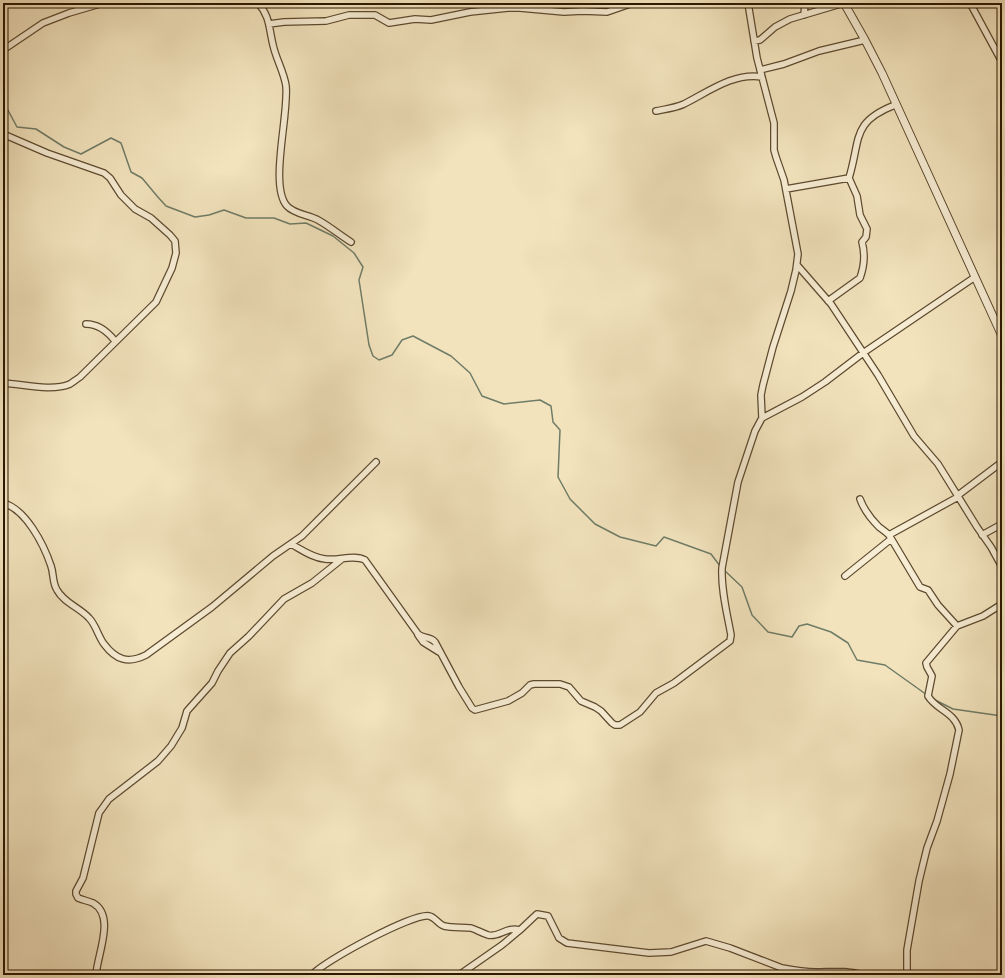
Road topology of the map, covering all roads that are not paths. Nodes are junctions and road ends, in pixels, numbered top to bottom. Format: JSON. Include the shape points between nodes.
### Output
{"nodes":[{"id":1,"x":103,"y":3,"type":"edge"},
{"id":2,"x":258,"y":3,"type":"edge"},
{"id":3,"x":633,"y":3,"type":"edge"},
{"id":4,"x":748,"y":3,"type":"edge"},
{"id":5,"x":805,"y":3,"type":"edge"},
{"id":6,"x":970,"y":3,"type":"edge"},
{"id":7,"x":847,"y":5,"type":"edge"},
{"id":8,"x":518,"y":6,"type":"edge"},
{"id":9,"x":804,"y":15,"type":"junction"},
{"id":10,"x":269,"y":24,"type":"junction"},
{"id":11,"x":865,"y":40,"type":"junction"},
{"id":12,"x":754,"y":41,"type":"junction"},
{"id":13,"x":3,"y":50,"type":"edge"},
{"id":14,"x":1002,"y":62,"type":"edge"},
{"id":15,"x":760,"y":70,"type":"junction"},
{"id":16,"x":762,"y":78,"type":"junction"},
{"id":17,"x":896,"y":105,"type":"junction"},
{"id":18,"x":656,"y":111,"type":"dead end"},
{"id":19,"x":3,"y":134,"type":"edge"},
{"id":20,"x":849,"y":178,"type":"junction"},
{"id":21,"x":786,"y":189,"type":"junction"},
{"id":22,"x":351,"y":242,"type":"dead end"},
{"id":23,"x":797,"y":265,"type":"junction"},
{"id":24,"x":975,"y":277,"type":"junction"},
{"id":25,"x":828,"y":301,"type":"junction"},
{"id":26,"x":86,"y":324,"type":"dead end"},
{"id":27,"x":1002,"y":336,"type":"edge"},
{"id":28,"x":116,"y":341,"type":"junction"},
{"id":29,"x":863,"y":353,"type":"junction"},
{"id":30,"x":3,"y":383,"type":"edge"},
{"id":31,"x":762,"y":418,"type":"junction"},
{"id":32,"x":376,"y":462,"type":"dead end"},
{"id":33,"x":1002,"y":462,"type":"edge"},
{"id":34,"x":958,"y":496,"type":"junction"},
{"id":35,"x":860,"y":499,"type":"dead end"},
{"id":36,"x":3,"y":503,"type":"edge"},
{"id":37,"x":1002,"y":524,"type":"edge"},
{"id":38,"x":982,"y":535,"type":"junction"},
{"id":39,"x":890,"y":537,"type":"junction"},
{"id":40,"x":291,"y":544,"type":"junction"},
{"id":41,"x":342,"y":559,"type":"junction"},
{"id":42,"x":1002,"y":567,"type":"edge"},
{"id":43,"x":844,"y":576,"type":"dead end"},
{"id":44,"x":1002,"y":604,"type":"edge"},
{"id":45,"x":957,"y":626,"type":"junction"},
{"id":46,"x":520,"y":930,"type":"junction"},
{"id":47,"x":96,"y":975,"type":"edge"},
{"id":48,"x":312,"y":975,"type":"edge"},
{"id":49,"x":459,"y":975,"type":"edge"},
{"id":50,"x":863,"y":975,"type":"edge"},
{"id":51,"x":907,"y":975,"type":"edge"}],
"edges":[{"from":1,"to":13,"type":"street","via":[[43,23]]},
{"from":2,"to":10,"type":"street","via":[[264,10]]},
{"from":3,"to":8,"type":"street","via":[[607,12],[564,12]]},
{"from":4,"to":12,"type":"street"},
{"from":5,"to":9,"type":"street"},
{"from":6,"to":14,"type":"street"},
{"from":7,"to":9,"type":"street"},
{"from":7,"to":11,"type":"street"},
{"from":8,"to":10,"type":"street","via":[[431,20],[415,19],[389,23],[375,15],[349,15],[326,21]]},
{"from":9,"to":12,"type":"street","via":[[790,19],[775,27],[760,40]]},
{"from":10,"to":22,"type":"street","via":[[286,86],[280,191],[286,205],[317,219]]},
{"from":11,"to":15,"type":"street","via":[[819,51]]},
{"from":11,"to":17,"type":"street"},
{"from":12,"to":15,"type":"street"},
{"from":15,"to":16,"type":"street"},
{"from":16,"to":18,"type":"street","via":[[741,77],[682,104]]},
{"from":16,"to":21,"type":"street","via":[[774,123],[774,150]]},
{"from":17,"to":20,"type":"street","via":[[880,111],[862,127]]},
{"from":17,"to":24,"type":"street"},
{"from":19,"to":28,"type":"street","via":[[104,173],[125,200],[162,227],[175,241],[176,254],[172,268],[156,302]]},
{"from":20,"to":21,"type":"street"},
{"from":20,"to":25,"type":"street","via":[[867,232],[862,242],[864,251],[861,274],[860,278]]},
{"from":21,"to":23,"type":"street","via":[[798,254]]},
{"from":23,"to":25,"type":"street"},
{"from":23,"to":31,"type":"street","via":[[763,385]]},
{"from":24,"to":27,"type":"street"},
{"from":24,"to":29,"type":"street"},
{"from":25,"to":29,"type":"street"},
{"from":26,"to":28,"type":"street","via":[[106,331]]},
{"from":28,"to":30,"type":"street","via":[[70,384],[34,387]]},
{"from":29,"to":31,"type":"street","via":[[802,397]]},
{"from":29,"to":34,"type":"street","via":[[914,436],[938,464]]},
{"from":31,"to":41,"type":"street","via":[[738,482],[722,568],[721,580],[730,641],[674,683],[656,693],[640,712],[620,725],[615,725],[595,707],[581,701],[569,687],[560,684],[530,685],[508,702],[475,710],[470,706],[433,639],[418,634],[365,560]]},
{"from":32,"to":40,"type":"street"},
{"from":33,"to":34,"type":"street"},
{"from":34,"to":38,"type":"street"},
{"from":34,"to":39,"type":"street"},
{"from":35,"to":39,"type":"street","via":[[866,512]]},
{"from":36,"to":40,"type":"street","via":[[18,511],[32,528],[48,557],[53,581],[64,600],[88,617],[104,644],[118,658],[129,661],[146,655]]},
{"from":37,"to":38,"type":"street"},
{"from":38,"to":42,"type":"street"},
{"from":39,"to":43,"type":"street"},
{"from":39,"to":45,"type":"street","via":[[920,587],[928,590]]},
{"from":40,"to":41,"type":"street","via":[[318,558]]},
{"from":41,"to":47,"type":"street","via":[[312,583],[284,599],[230,653],[212,683],[187,711],[182,728],[171,746],[158,761],[103,806],[76,891],[78,898],[94,904],[103,916],[104,934]]},
{"from":44,"to":45,"type":"street","via":[[983,616]]},
{"from":45,"to":51,"type":"street","via":[[926,663],[932,676],[928,696],[932,703],[950,714],[959,730],[952,768],[919,881],[907,950]]},
{"from":46,"to":48,"type":"street","via":[[511,929],[489,935],[472,928],[442,925],[431,916],[423,916],[366,940]]},
{"from":46,"to":49,"type":"street"},
{"from":46,"to":50,"type":"street","via":[[536,914],[548,916],[559,938],[567,943],[649,953],[671,952],[706,941],[786,969],[810,972],[846,971]]}]}
